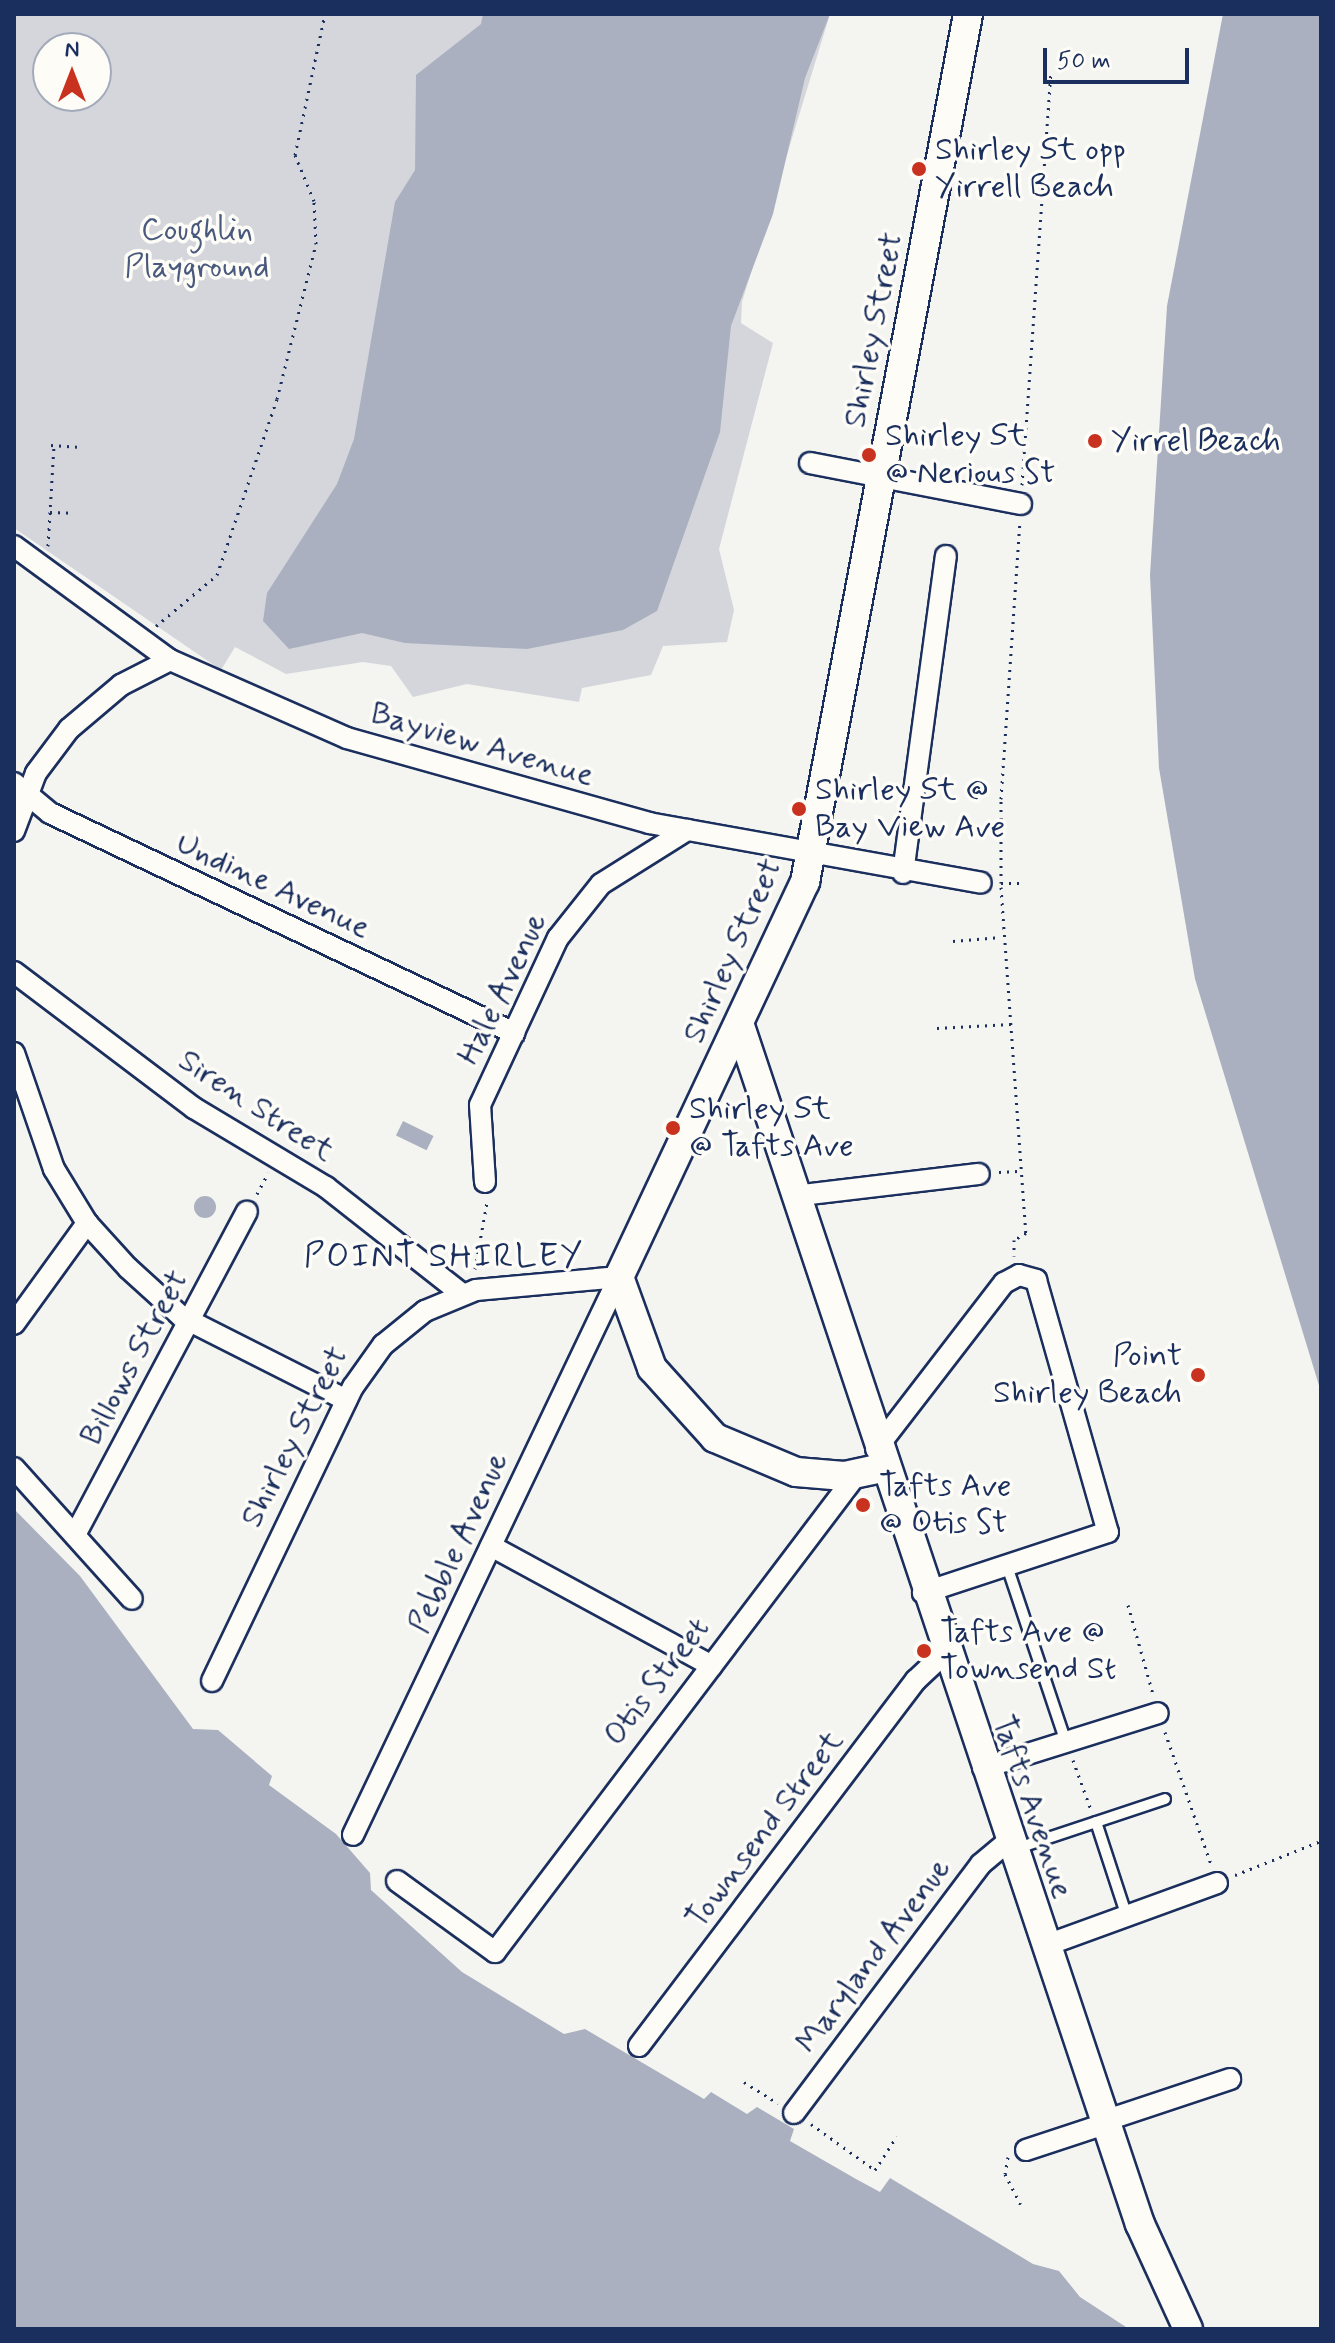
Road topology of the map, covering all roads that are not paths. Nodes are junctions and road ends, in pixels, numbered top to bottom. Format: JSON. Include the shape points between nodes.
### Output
{"nodes":[{"id":1,"x":968,"y":14,"type":"edge"},
{"id":2,"x":810,"y":463,"type":"dead end"},
{"id":3,"x":881,"y":476,"type":"junction"},
{"id":4,"x":1020,"y":513,"type":"road end"},
{"id":5,"x":14,"y":546,"type":"edge"},
{"id":6,"x":946,"y":556,"type":"dead end"},
{"id":7,"x":170,"y":660,"type":"junction"},
{"id":8,"x":20,"y":788,"type":"edge"},
{"id":9,"x":687,"y":830,"type":"junction"},
{"id":10,"x":14,"y":831,"type":"edge"},
{"id":11,"x":811,"y":854,"type":"junction"},
{"id":12,"x":903,"y":873,"type":"junction"},
{"id":13,"x":991,"y":883,"type":"road end"},
{"id":14,"x":14,"y":972,"type":"edge"},
{"id":15,"x":740,"y":1026,"type":"junction"},
{"id":16,"x":514,"y":1033,"type":"junction"},
{"id":17,"x":14,"y":1053,"type":"edge"},
{"id":18,"x":979,"y":1174,"type":"dead end"},
{"id":19,"x":485,"y":1182,"type":"road end"},
{"id":20,"x":794,"y":1196,"type":"junction"},
{"id":21,"x":247,"y":1212,"type":"dead end"},
{"id":22,"x":87,"y":1223,"type":"junction"},
{"id":23,"x":619,"y":1277,"type":"junction"},
{"id":24,"x":462,"y":1294,"type":"junction"},
{"id":25,"x":189,"y":1321,"type":"junction"},
{"id":26,"x":14,"y":1324,"type":"edge"},
{"id":27,"x":346,"y":1400,"type":"junction"},
{"id":28,"x":871,"y":1464,"type":"junction"},
{"id":29,"x":14,"y":1468,"type":"edge"},
{"id":30,"x":76,"y":1533,"type":"junction"},
{"id":31,"x":491,"y":1546,"type":"junction"},
{"id":32,"x":1007,"y":1566,"type":"junction"},
{"id":33,"x":923,"y":1593,"type":"junction"},
{"id":34,"x":132,"y":1599,"type":"dead end"},
{"id":35,"x":944,"y":1654,"type":"junction"},
{"id":36,"x":712,"y":1666,"type":"junction"},
{"id":37,"x":212,"y":1681,"type":"dead end"},
{"id":38,"x":1158,"y":1713,"type":"road end"},
{"id":39,"x":1066,"y":1742,"type":"junction"},
{"id":40,"x":983,"y":1768,"type":"junction"},
{"id":41,"x":1165,"y":1799,"type":"dead end"},
{"id":42,"x":1096,"y":1822,"type":"junction"},
{"id":43,"x":353,"y":1835,"type":"dead end"},
{"id":44,"x":1010,"y":1846,"type":"junction"},
{"id":45,"x":397,"y":1881,"type":"dead end"},
{"id":46,"x":1217,"y":1883,"type":"road end"},
{"id":47,"x":1127,"y":1917,"type":"junction"},
{"id":48,"x":1044,"y":1946,"type":"junction"},
{"id":49,"x":639,"y":2046,"type":"dead end"},
{"id":50,"x":1230,"y":2079,"type":"dead end"},
{"id":51,"x":794,"y":2113,"type":"road end"},
{"id":52,"x":1105,"y":2122,"type":"junction"},
{"id":53,"x":1026,"y":2150,"type":"road end"},
{"id":54,"x":1188,"y":2329,"type":"edge"}],
"edges":[{"from":1,"to":3,"type":"main road","name":"Shirley Street"},
{"from":2,"to":3,"type":"street"},
{"from":3,"to":4,"type":"street"},
{"from":3,"to":11,"type":"main road","name":"Shirley Street"},
{"from":5,"to":7,"type":"street","name":"Bayview Avenue"},
{"from":6,"to":12,"type":"street"},
{"from":7,"to":8,"type":"street","via":[[89,709]]},
{"from":7,"to":9,"type":"street","name":"Bayview Avenue","via":[[382,750]]},
{"from":8,"to":10,"type":"street"},
{"from":8,"to":16,"type":"street","name":"Undine Avenue","via":[[50,813]]},
{"from":9,"to":11,"type":"street","name":"Bayview Avenue"},
{"from":9,"to":16,"type":"street","name":"Hale Avenue","via":[[581,904]]},
{"from":11,"to":12,"type":"street","name":"Bayview Avenue"},
{"from":11,"to":15,"type":"main road","name":"Shirley Street","via":[[801,895]]},
{"from":12,"to":13,"type":"street","name":"Bayview Avenue"},
{"from":14,"to":24,"type":"street","name":"Siren Street","via":[[194,1108],[326,1187]]},
{"from":15,"to":20,"type":"main road","name":"Tafts Avenue"},
{"from":15,"to":23,"type":"main road","name":"Shirley Street"},
{"from":16,"to":19,"type":"street","name":"Hale Avenue","via":[[478,1112]]},
{"from":17,"to":22,"type":"street","via":[[36,1130]]},
{"from":18,"to":20,"type":"street"},
{"from":20,"to":28,"type":"main road","name":"Tafts Avenue"},
{"from":21,"to":25,"type":"street","name":"Billows Street"},
{"from":22,"to":25,"type":"street"},
{"from":22,"to":26,"type":"street"},
{"from":23,"to":24,"type":"street","name":"Shirley Street"},
{"from":23,"to":28,"type":"main road","via":[[645,1355],[703,1429],[769,1465]]},
{"from":23,"to":31,"type":"street","name":"Pebble Avenue"},
{"from":24,"to":27,"type":"street","name":"Shirley Street","via":[[398,1331]]},
{"from":25,"to":27,"type":"street"},
{"from":25,"to":30,"type":"street","name":"Billows Street"},
{"from":27,"to":37,"type":"street","name":"Shirley Street"},
{"from":28,"to":32,"type":"street","name":"Otis Street","via":[[1014,1276],[1030,1277],[1044,1291],[1108,1532]]},
{"from":28,"to":33,"type":"main road","name":"Tafts Avenue"},
{"from":28,"to":36,"type":"street","name":"Otis Street"},
{"from":29,"to":30,"type":"street"},
{"from":30,"to":34,"type":"street"},
{"from":31,"to":36,"type":"street"},
{"from":31,"to":43,"type":"street","name":"Pebble Avenue"},
{"from":32,"to":33,"type":"street"},
{"from":32,"to":39,"type":"lane"},
{"from":33,"to":35,"type":"main road","name":"Tafts Avenue"},
{"from":35,"to":40,"type":"main road","name":"Tafts Avenue"},
{"from":35,"to":49,"type":"street","name":"Townsend Street","via":[[916,1680]]},
{"from":36,"to":45,"type":"street","name":"Otis Street","via":[[495,1952]]},
{"from":38,"to":39,"type":"street"},
{"from":39,"to":40,"type":"street"},
{"from":40,"to":44,"type":"main road","name":"Tafts Avenue"},
{"from":41,"to":42,"type":"lane"},
{"from":42,"to":44,"type":"lane"},
{"from":42,"to":47,"type":"lane"},
{"from":44,"to":48,"type":"main road","name":"Tafts Avenue"},
{"from":44,"to":51,"type":"street","name":"Maryland Avenue","via":[[981,1864]]},
{"from":46,"to":47,"type":"street"},
{"from":47,"to":48,"type":"street"},
{"from":48,"to":52,"type":"main road","name":"Tafts Avenue"},
{"from":50,"to":52,"type":"street"},
{"from":52,"to":53,"type":"street"},
{"from":52,"to":54,"type":"main road","name":"Tafts Avenue","via":[[1155,2265]]}]}
